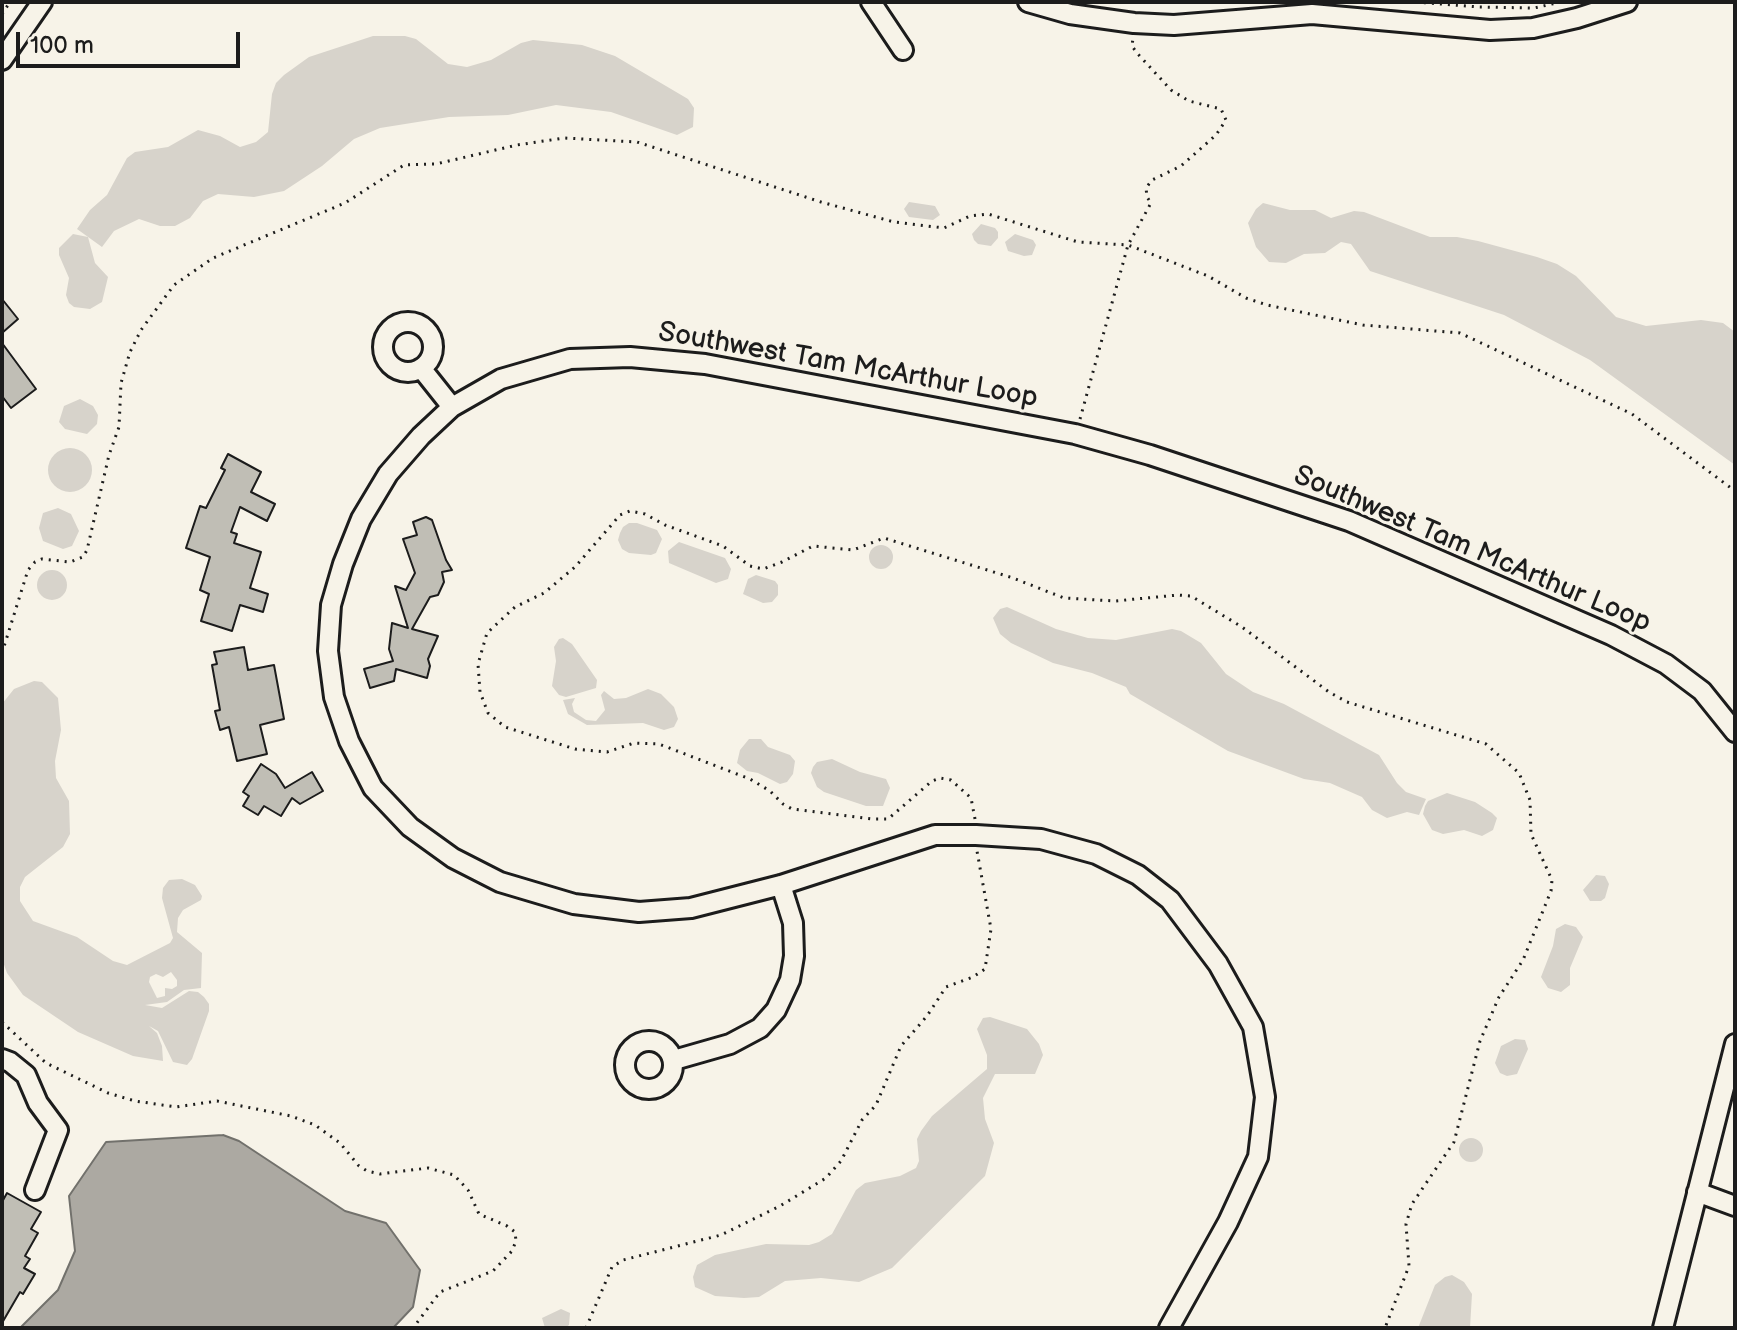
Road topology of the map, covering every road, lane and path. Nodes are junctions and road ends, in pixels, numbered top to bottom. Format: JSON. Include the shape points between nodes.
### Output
{"nodes":[{"id":1,"x":10,"y":2,"type":"edge"},
{"id":2,"x":42,"y":2,"type":"edge"},
{"id":3,"x":871,"y":2,"type":"edge"},
{"id":4,"x":1028,"y":2,"type":"edge"},
{"id":5,"x":1115,"y":2,"type":"edge"},
{"id":6,"x":1135,"y":2,"type":"edge"},
{"id":7,"x":1150,"y":2,"type":"edge"},
{"id":8,"x":1416,"y":2,"type":"edge"},
{"id":9,"x":1561,"y":2,"type":"edge"},
{"id":10,"x":1627,"y":2,"type":"edge"},
{"id":11,"x":1591,"y":8,"type":"edge"},
{"id":12,"x":2,"y":14,"type":"edge"},
{"id":13,"x":1112,"y":22,"type":"junction"},
{"id":14,"x":1134,"y":23,"type":"junction"},
{"id":15,"x":903,"y":50,"type":"dead end"},
{"id":16,"x":2,"y":60,"type":"edge"},
{"id":17,"x":1128,"y":245,"type":"junction"},
{"id":18,"x":421,"y":368,"type":"dead end"},
{"id":19,"x":452,"y":407,"type":"junction"},
{"id":20,"x":1075,"y":434,"type":"junction"},
{"id":21,"x":1735,"y":491,"type":"edge"},
{"id":22,"x":2,"y":653,"type":"edge"},
{"id":23,"x":1735,"y":732,"type":"edge"},
{"id":24,"x":781,"y":885,"type":"junction"},
{"id":25,"x":2,"y":1022,"type":"edge"},
{"id":26,"x":1735,"y":1044,"type":"edge"},
{"id":27,"x":2,"y":1059,"type":"edge"},
{"id":28,"x":674,"y":1060,"type":"dead end"},
{"id":29,"x":35,"y":1190,"type":"dead end"},
{"id":30,"x":1697,"y":1192,"type":"junction"},
{"id":31,"x":1735,"y":1206,"type":"edge"},
{"id":32,"x":413,"y":1328,"type":"edge"},
{"id":33,"x":1169,"y":1328,"type":"edge"},
{"id":34,"x":1663,"y":1328,"type":"edge"}],
"edges":[{"from":1,"to":12,"type":"path"},
{"from":2,"to":16,"type":"street"},
{"from":3,"to":15,"type":"street"},
{"from":4,"to":13,"type":"street"},
{"from":5,"to":13,"type":"street"},
{"from":6,"to":7,"type":"path"},
{"from":6,"to":14,"type":"path"},
{"from":8,"to":9,"type":"path","via":[[1534,8]]},
{"from":10,"to":11,"type":"street"},
{"from":11,"to":14,"type":"street","via":[[1533,28],[1490,30],[1312,14],[1174,25]]},
{"from":13,"to":14,"type":"street"},
{"from":14,"to":17,"type":"path","via":[[1132,46],[1171,90],[1221,109],[1226,120],[1181,166],[1152,180],[1146,188],[1151,203]]},
{"from":17,"to":20,"type":"path"},
{"from":17,"to":21,"type":"path","via":[[1267,305],[1363,325],[1460,333],[1632,414]]},
{"from":17,"to":22,"type":"path","via":[[1078,242],[988,214],[944,228],[894,222],[658,147],[616,139],[564,138],[436,164],[404,165],[345,203],[213,258],[174,285],[130,352],[121,383],[119,427],[87,550],[70,562],[42,559],[28,570]]},
{"from":18,"to":19,"type":"street"},
{"from":19,"to":20,"type":"street","name":"Southwest Tam McArthur Loop","via":[[501,379],[570,359],[630,357],[705,364]]},
{"from":19,"to":24,"type":"street","name":"Southwest Tam McArthur Loop","via":[[388,474],[361,519],[331,605],[328,651],[334,697],[373,788],[410,827],[453,858],[500,882],[574,904],[639,912],[691,908]]},
{"from":20,"to":23,"type":"street","name":"Southwest Tam McArthur Loop","via":[[1349,521],[1611,635],[1666,664],[1702,691]]},
{"from":24,"to":28,"type":"street","via":[[793,923],[794,956],[776,1010],[760,1028],[730,1044]]},
{"from":24,"to":33,"type":"street","name":"Southwest Tam McArthur Loop","via":[[935,835],[976,835],[1041,839],[1096,854],[1138,875],[1170,900],[1218,964],[1253,1027],[1265,1097],[1258,1157]]},
{"from":25,"to":32,"type":"path","via":[[46,1063],[108,1093],[176,1107],[217,1101],[291,1116],[328,1134],[367,1171],[428,1168],[454,1175],[479,1214],[507,1226],[516,1241],[493,1271],[440,1292]]},
{"from":26,"to":30,"type":"street"},
{"from":27,"to":29,"type":"street","via":[[26,1075],[58,1130]]},
{"from":30,"to":31,"type":"street"},
{"from":30,"to":34,"type":"street"}]}
